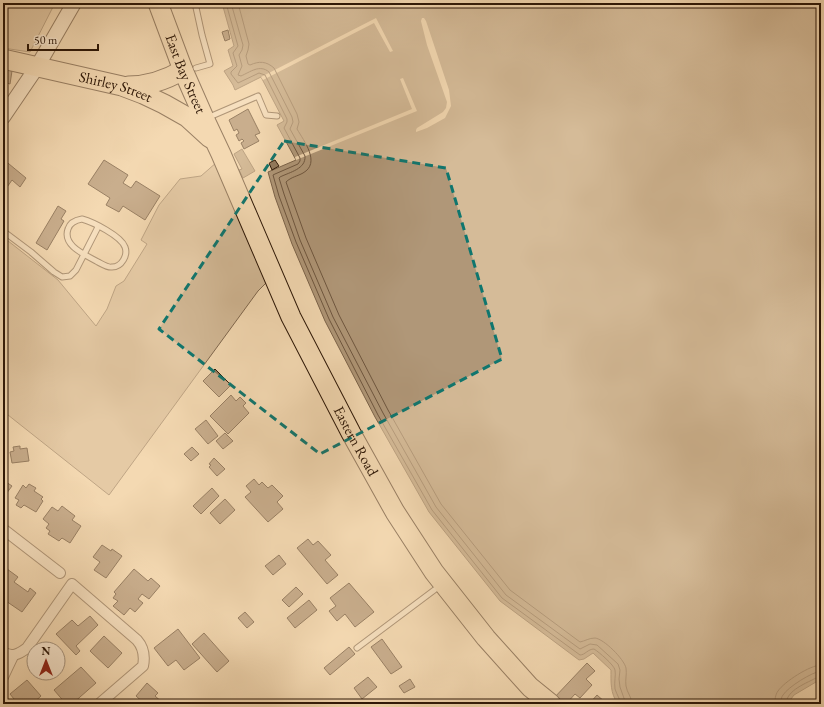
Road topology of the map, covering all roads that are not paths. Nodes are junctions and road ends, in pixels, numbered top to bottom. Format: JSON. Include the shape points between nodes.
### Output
{"nodes":[{"id":1,"x":74,"y":3,"type":"edge"},
{"id":2,"x":158,"y":3,"type":"edge"},
{"id":3,"x":195,"y":3,"type":"edge"},
{"id":4,"x":3,"y":59,"type":"edge"},
{"id":5,"x":37,"y":67,"type":"junction"},
{"id":6,"x":190,"y":69,"type":"junction"},
{"id":7,"x":122,"y":86,"type":"junction"},
{"id":8,"x":277,"y":116,"type":"dead end"},
{"id":9,"x":3,"y":117,"type":"edge"},
{"id":10,"x":204,"y":120,"type":"junction"},
{"id":11,"x":216,"y":143,"type":"junction"},
{"id":12,"x":98,"y":227,"type":"junction"},
{"id":13,"x":3,"y":231,"type":"edge"},
{"id":14,"x":84,"y":254,"type":"junction"},
{"id":15,"x":3,"y":529,"type":"edge"},
{"id":16,"x":60,"y":573,"type":"dead end"},
{"id":17,"x":443,"y":583,"type":"junction"},
{"id":18,"x":357,"y":648,"type":"dead end"},
{"id":19,"x":3,"y":652,"type":"edge"},
{"id":20,"x":13,"y":656,"type":"junction"},
{"id":21,"x":3,"y":678,"type":"edge"},
{"id":22,"x":99,"y":704,"type":"edge"},
{"id":23,"x":551,"y":704,"type":"edge"}],
"edges":[{"from":1,"to":5,"type":"main road"},
{"from":2,"to":6,"type":"highway","name":"East Bay Street"},
{"from":3,"to":6,"type":"lane","via":[[210,64]]},
{"from":4,"to":5,"type":"highway","name":"Shirley Street"},
{"from":5,"to":7,"type":"highway","name":"Shirley Street"},
{"from":5,"to":9,"type":"main road"},
{"from":6,"to":7,"type":"highway","via":[[154,84]]},
{"from":6,"to":10,"type":"highway","name":"East Bay Street"},
{"from":7,"to":11,"type":"highway","name":"Shirley Street","via":[[187,117]]},
{"from":8,"to":10,"type":"lane","via":[[266,115],[258,96]]},
{"from":10,"to":11,"type":"highway","name":"East Bay Street"},
{"from":11,"to":17,"type":"highway","name":"Eastern Road","via":[[291,317],[395,512]]},
{"from":12,"to":14,"type":"lane"},
{"from":12,"to":14,"type":"lane","via":[[82,219],[69,225],[67,231],[70,243]]},
{"from":12,"to":14,"type":"lane","via":[[115,236],[125,246],[124,260],[112,268]]},
{"from":13,"to":14,"type":"lane","via":[[62,277],[70,276],[76,270]]},
{"from":15,"to":16,"type":"street"},
{"from":17,"to":18,"type":"lane"},
{"from":17,"to":23,"type":"highway","name":"Eastern Road","via":[[486,638],[530,687]]},
{"from":19,"to":20,"type":"street"},
{"from":20,"to":21,"type":"street"},
{"from":20,"to":22,"type":"street","via":[[27,648],[72,584],[137,640],[142,646],[145,658],[144,666]]}]}
